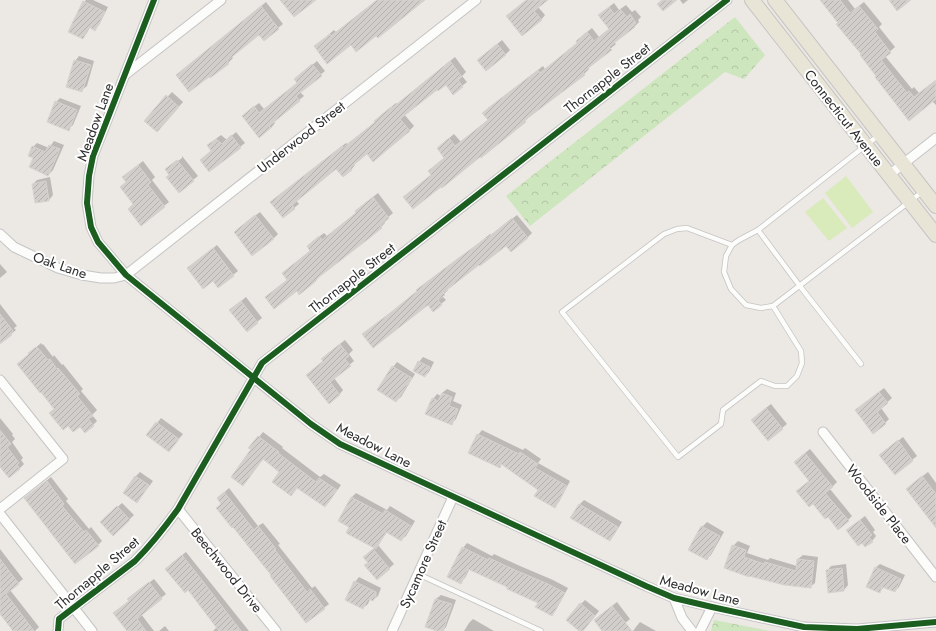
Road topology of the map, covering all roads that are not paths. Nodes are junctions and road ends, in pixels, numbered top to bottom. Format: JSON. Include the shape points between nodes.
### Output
{"nodes":[{"id":1,"x":154,"y":0,"type":"edge"},
{"id":2,"x":221,"y":0,"type":"edge"},
{"id":3,"x":476,"y":0,"type":"edge"},
{"id":4,"x":726,"y":0,"type":"edge"},
{"id":5,"x":752,"y":0,"type":"edge"},
{"id":6,"x":775,"y":0,"type":"edge"},
{"id":7,"x":126,"y":74,"type":"junction"},
{"id":8,"x":880,"y":135,"type":"junction"},
{"id":9,"x":936,"y":138,"type":"edge"},
{"id":10,"x":866,"y":145,"type":"junction"},
{"id":11,"x":903,"y":164,"type":"junction"},
{"id":12,"x":889,"y":175,"type":"junction"},
{"id":13,"x":924,"y":191,"type":"junction"},
{"id":14,"x":909,"y":201,"type":"junction"},
{"id":15,"x":936,"y":206,"type":"edge"},
{"id":16,"x":758,"y":230,"type":"junction"},
{"id":17,"x":0,"y":234,"type":"edge"},
{"id":18,"x":936,"y":235,"type":"edge"},
{"id":19,"x":732,"y":246,"type":"junction"},
{"id":20,"x":126,"y":275,"type":"junction"},
{"id":21,"x":799,"y":285,"type":"junction"},
{"id":22,"x":773,"y":306,"type":"junction"},
{"id":23,"x":861,"y":364,"type":"dead end"},
{"id":24,"x":254,"y":377,"type":"junction"},
{"id":25,"x":0,"y":380,"type":"edge"},
{"id":26,"x":823,"y":432,"type":"dead end"},
{"id":27,"x":453,"y":497,"type":"junction"},
{"id":28,"x":0,"y":509,"type":"edge"},
{"id":29,"x":178,"y":509,"type":"junction"},
{"id":30,"x":0,"y":514,"type":"edge"},
{"id":31,"x":418,"y":574,"type":"junction"},
{"id":32,"x":936,"y":577,"type":"edge"},
{"id":33,"x":674,"y":598,"type":"junction"},
{"id":34,"x":712,"y":607,"type":"junction"},
{"id":35,"x":74,"y":608,"type":"junction"},
{"id":36,"x":936,"y":622,"type":"edge"},
{"id":37,"x":58,"y":631,"type":"edge"},
{"id":38,"x":92,"y":631,"type":"edge"},
{"id":39,"x":276,"y":631,"type":"edge"},
{"id":40,"x":392,"y":631,"type":"edge"},
{"id":41,"x":540,"y":631,"type":"edge"},
{"id":42,"x":692,"y":631,"type":"edge"},
{"id":43,"x":700,"y":631,"type":"edge"}],
"edges":[{"from":1,"to":7,"type":"street","name":"Meadow Lane"},
{"from":2,"to":7,"type":"street"},
{"from":3,"to":20,"type":"street","name":"Underwood Street"},
{"from":4,"to":24,"type":"street","name":"Thornapple Street","via":[[262,363]]},
{"from":5,"to":10,"type":"main road","name":"Connecticut Avenue"},
{"from":6,"to":8,"type":"main road","name":"Connecticut Avenue"},
{"from":7,"to":20,"type":"street","name":"Meadow Lane","via":[[92,156],[87,203],[91,227],[98,242]]},
{"from":8,"to":10,"type":"lane"},
{"from":8,"to":11,"type":"main road","name":"Connecticut Avenue"},
{"from":9,"to":11,"type":"street"},
{"from":10,"to":12,"type":"main road","name":"Connecticut Avenue"},
{"from":10,"to":16,"type":"lane"},
{"from":11,"to":12,"type":"street"},
{"from":11,"to":13,"type":"main road","name":"Connecticut Avenue"},
{"from":12,"to":14,"type":"main road","name":"Connecticut Avenue"},
{"from":13,"to":14,"type":"lane"},
{"from":13,"to":15,"type":"main road","name":"Connecticut Avenue"},
{"from":14,"to":18,"type":"main road","name":"Connecticut Avenue"},
{"from":14,"to":21,"type":"lane"},
{"from":16,"to":19,"type":"lane"},
{"from":16,"to":21,"type":"lane"},
{"from":17,"to":20,"type":"street","name":"Oak Lane","via":[[14,247],[58,268],[101,278]]},
{"from":19,"to":22,"type":"lane","via":[[726,256],[724,272],[731,289],[746,305],[761,308]]},
{"from":19,"to":22,"type":"lane","via":[[687,228],[676,229],[664,234],[562,312],[678,456],[721,424],[723,410],[761,381],[775,386],[787,386],[797,376],[802,363],[801,351]]},
{"from":20,"to":24,"type":"street","name":"Meadow Lane"},
{"from":21,"to":22,"type":"lane"},
{"from":21,"to":23,"type":"lane"},
{"from":24,"to":27,"type":"street","name":"Meadow Lane","via":[[311,424],[340,444]]},
{"from":24,"to":29,"type":"street","name":"Thornapple Street"},
{"from":25,"to":28,"type":"street","via":[[63,459]]},
{"from":26,"to":32,"type":"street","name":"Woodside Place"},
{"from":27,"to":31,"type":"street","name":"Sycamore Street"},
{"from":27,"to":33,"type":"street","name":"Meadow Lane"},
{"from":29,"to":35,"type":"street","name":"Thornapple Street","via":[[146,551]]},
{"from":29,"to":39,"type":"street","name":"Beechwood Drive"},
{"from":30,"to":35,"type":"street"},
{"from":31,"to":40,"type":"street","name":"Sycamore Street"},
{"from":31,"to":41,"type":"lane"},
{"from":33,"to":34,"type":"street","name":"Meadow Lane"},
{"from":33,"to":42,"type":"street","via":[[682,618]]},
{"from":34,"to":36,"type":"street","name":"Meadow Lane","via":[[804,627],[857,629]]},
{"from":34,"to":43,"type":"street"},
{"from":35,"to":37,"type":"street","name":"Thornapple Street","via":[[59,619]]},
{"from":35,"to":38,"type":"street"}]}
